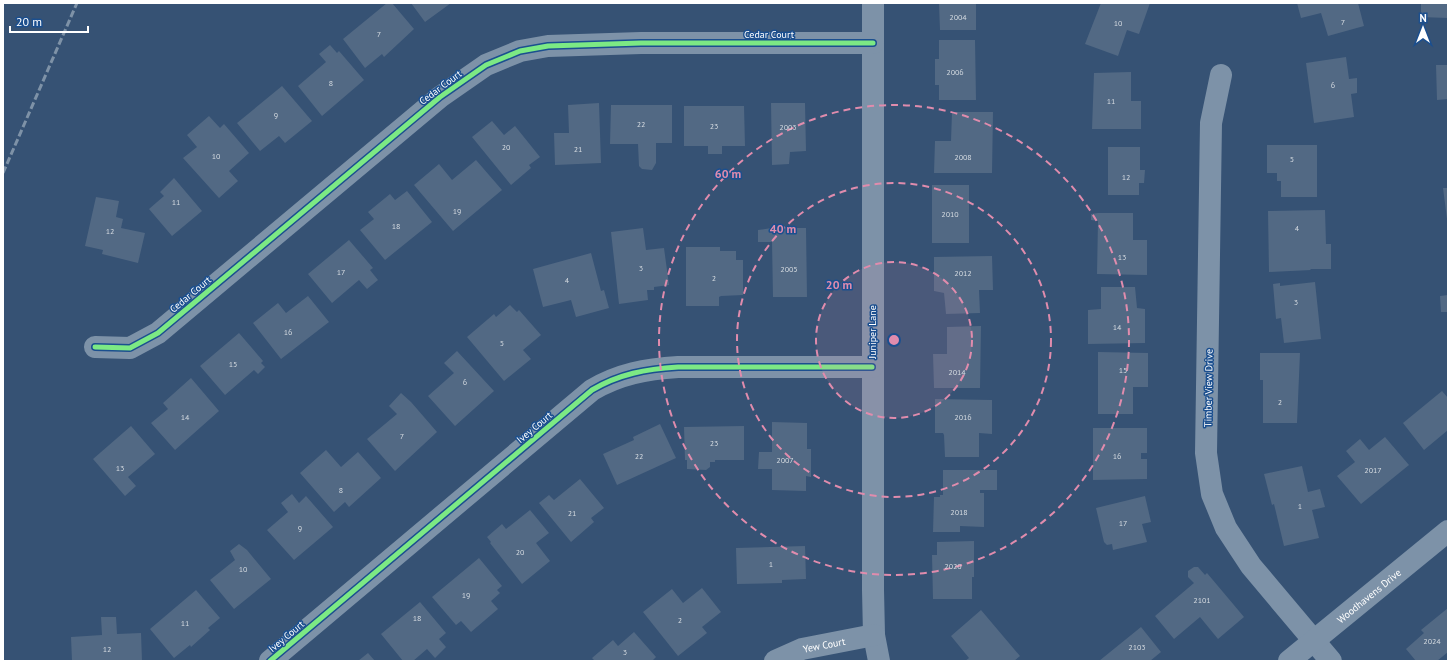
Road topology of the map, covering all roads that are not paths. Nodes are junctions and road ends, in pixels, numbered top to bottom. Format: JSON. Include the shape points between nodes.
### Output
{"nodes":[{"id":1,"x":873,"y":3,"type":"edge"},
{"id":2,"x":873,"y":43,"type":"junction"},
{"id":3,"x":1221,"y":75,"type":"dead end"},
{"id":4,"x":95,"y":347,"type":"dead end"},
{"id":5,"x":872,"y":367,"type":"junction"},
{"id":6,"x":1448,"y":531,"type":"edge"},
{"id":7,"x":874,"y":635,"type":"junction"},
{"id":8,"x":1314,"y":641,"type":"junction"},
{"id":9,"x":270,"y":661,"type":"edge"},
{"id":10,"x":775,"y":661,"type":"edge"},
{"id":11,"x":879,"y":661,"type":"edge"},
{"id":12,"x":1289,"y":661,"type":"edge"},
{"id":13,"x":1331,"y":661,"type":"edge"}],
"edges":[{"from":1,"to":2,"type":"street","name":"Juniper Lane"},
{"from":2,"to":4,"type":"street","name":"Cedar Court","via":[[641,43],[548,46],[520,51],[486,65],[440,96],[158,333],[130,348]]},
{"from":2,"to":5,"type":"street","name":"Juniper Lane"},
{"from":3,"to":8,"type":"street","name":"Timber View Drive","via":[[1211,123],[1206,453],[1212,494],[1226,528],[1252,566]]},
{"from":5,"to":7,"type":"street","name":"Juniper Lane"},
{"from":5,"to":9,"type":"street","name":"Ivey Court","via":[[678,366],[652,368],[609,380],[592,390]]},
{"from":6,"to":8,"type":"street","name":"Woodhavens Drive"},
{"from":7,"to":10,"type":"street","name":"Yew Court","via":[[802,649]]},
{"from":7,"to":11,"type":"street","name":"Juniper Lane"},
{"from":8,"to":12,"type":"street","name":"Woodhavens Drive"},
{"from":8,"to":13,"type":"street","name":"Timber View Drive"}]}
